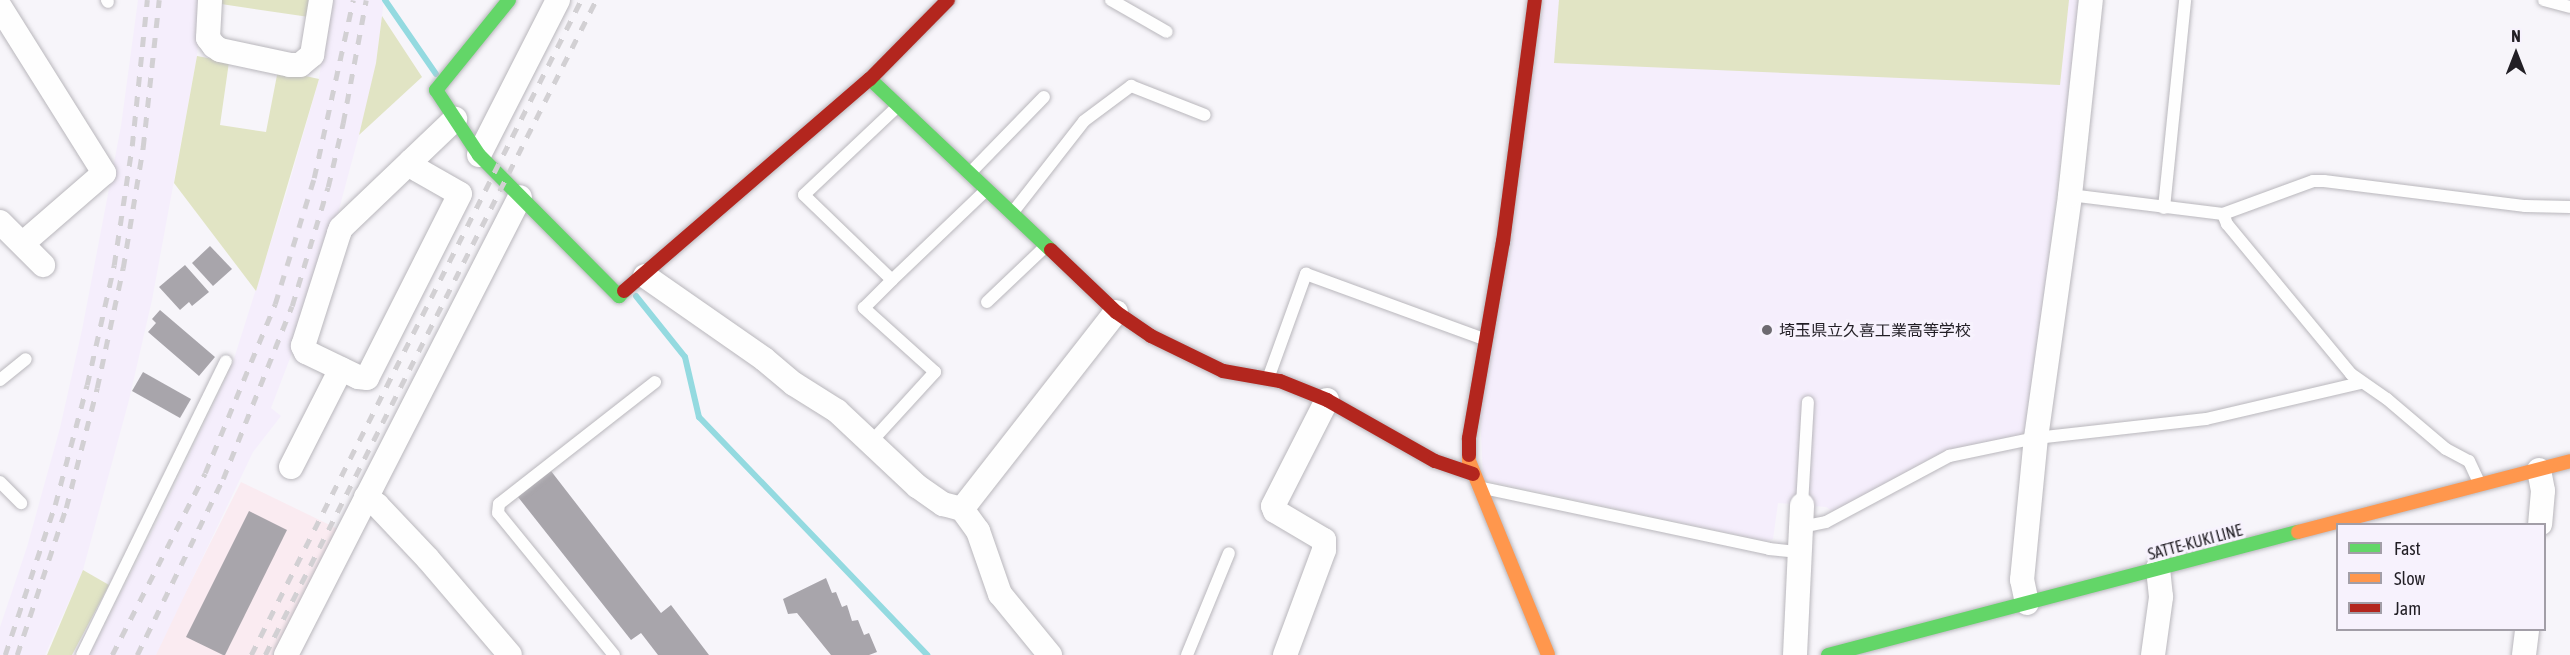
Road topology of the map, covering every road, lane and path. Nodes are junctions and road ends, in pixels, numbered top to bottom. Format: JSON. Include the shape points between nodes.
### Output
{"nodes":[{"id":1,"x":210,"y":0,"type":"edge"},
{"id":2,"x":321,"y":0,"type":"edge"},
{"id":3,"x":509,"y":0,"type":"edge"},
{"id":4,"x":558,"y":0,"type":"edge"},
{"id":5,"x":948,"y":0,"type":"edge"},
{"id":6,"x":1111,"y":0,"type":"edge"},
{"id":7,"x":1535,"y":0,"type":"edge"},
{"id":8,"x":2091,"y":0,"type":"edge"},
{"id":9,"x":2185,"y":0,"type":"edge"},
{"id":10,"x":2544,"y":0,"type":"edge"},
{"id":11,"x":0,"y":7,"type":"edge"},
{"id":12,"x":2570,"y":7,"type":"edge"},
{"id":13,"x":1167,"y":32,"type":"dead end"},
{"id":14,"x":870,"y":79,"type":"junction"},
{"id":15,"x":1044,"y":97,"type":"dead end"},
{"id":16,"x":897,"y":106,"type":"junction"},
{"id":17,"x":1205,"y":115,"type":"dead end"},
{"id":18,"x":455,"y":119,"type":"junction"},
{"id":19,"x":479,"y":155,"type":"junction"},
{"id":20,"x":411,"y":161,"type":"junction"},
{"id":21,"x":969,"y":174,"type":"junction"},
{"id":22,"x":986,"y":190,"type":"junction"},
{"id":23,"x":2070,"y":195,"type":"junction"},
{"id":24,"x":520,"y":197,"type":"junction"},
{"id":25,"x":2570,"y":207,"type":"edge"},
{"id":26,"x":2164,"y":208,"type":"junction"},
{"id":27,"x":1012,"y":213,"type":"junction"},
{"id":28,"x":2223,"y":214,"type":"junction"},
{"id":29,"x":0,"y":222,"type":"edge"},
{"id":30,"x":22,"y":244,"type":"junction"},
{"id":31,"x":1046,"y":246,"type":"junction"},
{"id":32,"x":43,"y":265,"type":"dead end"},
{"id":33,"x":645,"y":276,"type":"junction"},
{"id":34,"x":892,"y":280,"type":"junction"},
{"id":35,"x":987,"y":303,"type":"dead end"},
{"id":36,"x":1116,"y":312,"type":"junction"},
{"id":37,"x":1486,"y":340,"type":"junction"},
{"id":38,"x":26,"y":359,"type":"dead end"},
{"id":39,"x":226,"y":361,"type":"dead end"},
{"id":40,"x":341,"y":369,"type":"junction"},
{"id":41,"x":1269,"y":377,"type":"junction"},
{"id":42,"x":0,"y":380,"type":"edge"},
{"id":43,"x":656,"y":382,"type":"dead end"},
{"id":44,"x":2361,"y":383,"type":"junction"},
{"id":45,"x":1327,"y":400,"type":"junction"},
{"id":46,"x":1808,"y":402,"type":"dead end"},
{"id":47,"x":2036,"y":438,"type":"junction"},
{"id":48,"x":871,"y":442,"type":"junction"},
{"id":49,"x":2570,"y":461,"type":"edge"},
{"id":50,"x":291,"y":467,"type":"dead end"},
{"id":51,"x":2539,"y":470,"type":"junction"},
{"id":52,"x":1473,"y":474,"type":"junction"},
{"id":53,"x":0,"y":482,"type":"edge"},
{"id":54,"x":2480,"y":485,"type":"junction"},
{"id":55,"x":1479,"y":488,"type":"junction"},
{"id":56,"x":366,"y":496,"type":"junction"},
{"id":57,"x":21,"y":503,"type":"dead end"},
{"id":58,"x":963,"y":509,"type":"junction"},
{"id":59,"x":1801,"y":516,"type":"junction"},
{"id":60,"x":2540,"y":523,"type":"edge"},
{"id":61,"x":1799,"y":552,"type":"junction"},
{"id":62,"x":1229,"y":553,"type":"dead end"},
{"id":63,"x":2158,"y":568,"type":"junction"},
{"id":64,"x":2027,"y":603,"type":"junction"},
{"id":65,"x":2527,"y":631,"type":"edge"},
{"id":66,"x":82,"y":655,"type":"edge"},
{"id":67,"x":286,"y":655,"type":"edge"},
{"id":68,"x":510,"y":655,"type":"edge"},
{"id":69,"x":614,"y":655,"type":"edge"},
{"id":70,"x":1050,"y":655,"type":"edge"},
{"id":71,"x":1187,"y":655,"type":"edge"},
{"id":72,"x":1285,"y":655,"type":"edge"},
{"id":73,"x":1548,"y":655,"type":"edge"},
{"id":74,"x":1795,"y":655,"type":"edge"},
{"id":75,"x":1828,"y":655,"type":"edge"},
{"id":76,"x":2153,"y":655,"type":"edge"},
{"id":77,"x":2524,"y":655,"type":"edge"}],
"edges":[{"from":1,"to":2,"type":"street","via":[[208,38],[214,46],[290,65],[300,65],[312,55]]},
{"from":3,"to":18,"type":"street","via":[[436,90]]},
{"from":4,"to":19,"type":"street"},
{"from":5,"to":14,"type":"street"},
{"from":6,"to":13,"type":"lane"},
{"from":7,"to":37,"type":"street"},
{"from":8,"to":23,"type":"street"},
{"from":9,"to":26,"type":"lane"},
{"from":10,"to":12,"type":"lane"},
{"from":11,"to":30,"type":"street","via":[[104,173]]},
{"from":14,"to":16,"type":"street"},
{"from":14,"to":33,"type":"street"},
{"from":15,"to":21,"type":"lane"},
{"from":16,"to":21,"type":"street"},
{"from":16,"to":34,"type":"lane","via":[[804,195]]},
{"from":17,"to":27,"type":"lane","via":[[1131,86],[1084,121]]},
{"from":18,"to":19,"type":"street"},
{"from":18,"to":20,"type":"street"},
{"from":19,"to":24,"type":"street"},
{"from":20,"to":40,"type":"street","via":[[339,233],[303,346],[306,352]]},
{"from":20,"to":40,"type":"street","via":[[418,170],[460,194],[367,378]]},
{"from":21,"to":22,"type":"street"},
{"from":22,"to":27,"type":"street"},
{"from":22,"to":34,"type":"lane"},
{"from":23,"to":26,"type":"lane"},
{"from":23,"to":47,"type":"street"},
{"from":24,"to":33,"type":"street","via":[[619,296]]},
{"from":24,"to":56,"type":"street"},
{"from":25,"to":28,"type":"lane","via":[[2525,206],[2313,181]]},
{"from":26,"to":28,"type":"lane"},
{"from":27,"to":31,"type":"street"},
{"from":28,"to":44,"type":"lane","via":[[2261,266]]},
{"from":29,"to":30,"type":"street"},
{"from":30,"to":32,"type":"street"},
{"from":31,"to":35,"type":"lane"},
{"from":31,"to":36,"type":"street"},
{"from":33,"to":48,"type":"street","via":[[837,411]]},
{"from":34,"to":48,"type":"lane","via":[[864,308],[936,372]]},
{"from":36,"to":41,"type":"street","via":[[1197,360],[1223,371]]},
{"from":36,"to":58,"type":"street"},
{"from":37,"to":41,"type":"lane","via":[[1306,274]]},
{"from":37,"to":52,"type":"street","via":[[1469,438]]},
{"from":38,"to":42,"type":"lane"},
{"from":39,"to":66,"type":"lane"},
{"from":40,"to":50,"type":"street"},
{"from":41,"to":45,"type":"street"},
{"from":43,"to":69,"type":"lane","via":[[499,504],[498,513]]},
{"from":44,"to":47,"type":"lane","via":[[2206,419]]},
{"from":44,"to":54,"type":"lane","via":[[2387,399],[2446,449],[2469,461]]},
{"from":45,"to":52,"type":"street","via":[[1435,460]]},
{"from":45,"to":72,"type":"street","via":[[1273,506],[1275,512],[1323,540],[1324,550]]},
{"from":46,"to":59,"type":"lane"},
{"from":47,"to":59,"type":"lane","via":[[1949,456],[1826,522]]},
{"from":47,"to":64,"type":"street","via":[[2022,580]]},
{"from":48,"to":58,"type":"street","via":[[917,486],[944,504]]},
{"from":49,"to":51,"type":"street","name":"SATTE-KUKI LINE"},
{"from":51,"to":54,"type":"street","name":"SATTE-KUKI LINE"},
{"from":51,"to":60,"type":"street","via":[[2544,491]]},
{"from":52,"to":55,"type":"street"},
{"from":53,"to":57,"type":"lane"},
{"from":54,"to":63,"type":"street","name":"SATTE-KUKI LINE"},
{"from":55,"to":61,"type":"lane"},
{"from":55,"to":73,"type":"street"},
{"from":56,"to":67,"type":"street"},
{"from":56,"to":68,"type":"street","via":[[428,559]]},
{"from":58,"to":70,"type":"street","via":[[978,531],[1000,594]]},
{"from":59,"to":61,"type":"street"},
{"from":61,"to":74,"type":"street"},
{"from":62,"to":71,"type":"lane"},
{"from":63,"to":64,"type":"street","name":"SATTE-KUKI LINE"},
{"from":63,"to":76,"type":"street","via":[[2161,597]]},
{"from":64,"to":75,"type":"street","name":"SATTE-KUKI LINE","via":[[1907,639]]},
{"from":65,"to":77,"type":"street"}]}
